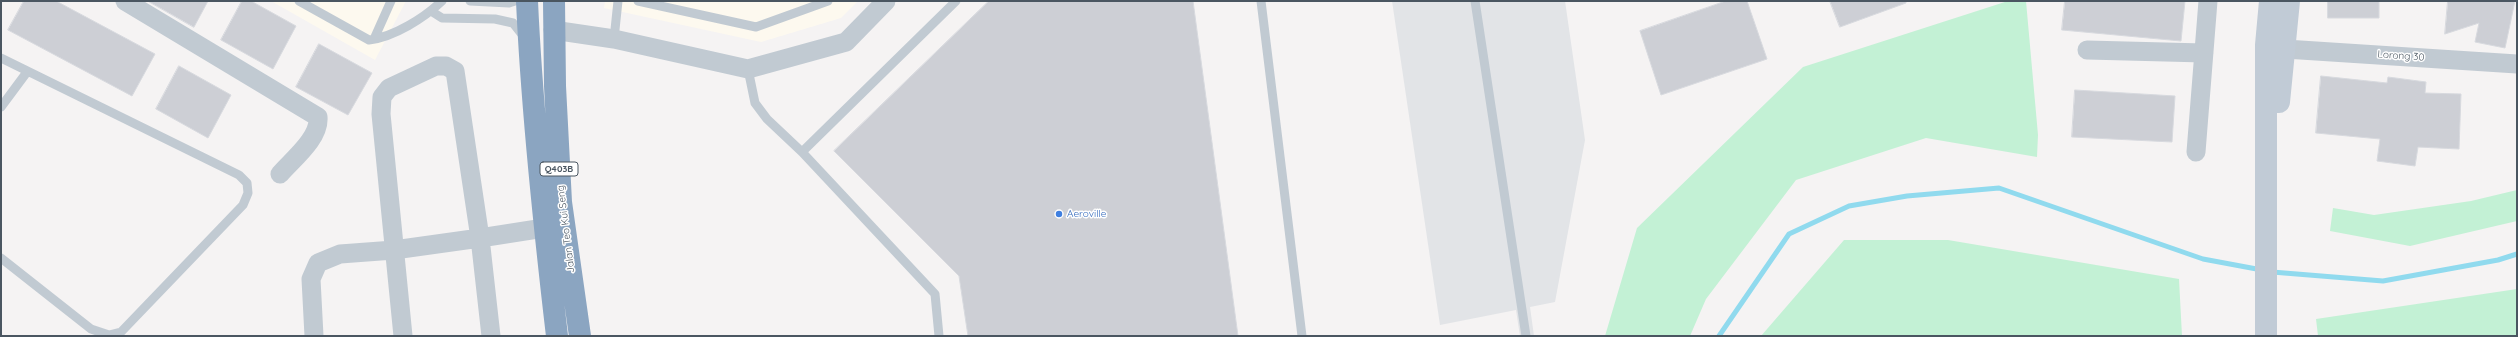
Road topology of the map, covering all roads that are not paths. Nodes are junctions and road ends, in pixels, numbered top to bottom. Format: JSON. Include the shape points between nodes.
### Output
{"nodes":[{"id":1,"x":125,"y":1,"type":"edge"},
{"id":2,"x":299,"y":1,"type":"edge"},
{"id":3,"x":391,"y":1,"type":"edge"},
{"id":4,"x":442,"y":1,"type":"edge"},
{"id":5,"x":470,"y":1,"type":"edge"},
{"id":6,"x":515,"y":1,"type":"edge"},
{"id":7,"x":527,"y":1,"type":"edge"},
{"id":8,"x":554,"y":1,"type":"edge"},
{"id":9,"x":618,"y":1,"type":"edge"},
{"id":10,"x":638,"y":1,"type":"edge"},
{"id":11,"x":828,"y":1,"type":"edge"},
{"id":12,"x":886,"y":1,"type":"edge"},
{"id":13,"x":956,"y":1,"type":"edge"},
{"id":14,"x":1260,"y":1,"type":"edge"},
{"id":15,"x":1475,"y":1,"type":"edge"},
{"id":16,"x":2208,"y":1,"type":"edge"},
{"id":17,"x":2270,"y":1,"type":"edge"},
{"id":18,"x":2290,"y":1,"type":"edge"},
{"id":19,"x":432,"y":11,"type":"junction"},
{"id":20,"x":553,"y":30,"type":"junction"},
{"id":21,"x":614,"y":39,"type":"junction"},
{"id":22,"x":371,"y":40,"type":"junction"},
{"id":23,"x":529,"y":44,"type":"junction"},
{"id":24,"x":2284,"y":49,"type":"junction"},
{"id":25,"x":2087,"y":50,"type":"dead end"},
{"id":26,"x":2204,"y":53,"type":"junction"},
{"id":27,"x":1,"y":58,"type":"edge"},
{"id":28,"x":2517,"y":64,"type":"edge"},
{"id":29,"x":748,"y":70,"type":"junction"},
{"id":30,"x":27,"y":72,"type":"junction"},
{"id":31,"x":1,"y":107,"type":"edge"},
{"id":32,"x":802,"y":152,"type":"junction"},
{"id":33,"x":2196,"y":152,"type":"dead end"},
{"id":34,"x":280,"y":174,"type":"dead end"},
{"id":35,"x":2268,"y":203,"type":"junction"},
{"id":36,"x":544,"y":228,"type":"junction"},
{"id":37,"x":480,"y":238,"type":"junction"},
{"id":38,"x":394,"y":250,"type":"junction"},
{"id":39,"x":1,"y":258,"type":"edge"},
{"id":40,"x":2266,"y":334,"type":"edge"},
{"id":41,"x":314,"y":336,"type":"edge"},
{"id":42,"x":403,"y":336,"type":"edge"},
{"id":43,"x":491,"y":336,"type":"edge"},
{"id":44,"x":557,"y":336,"type":"edge"},
{"id":45,"x":580,"y":336,"type":"edge"},
{"id":46,"x":939,"y":336,"type":"edge"},
{"id":47,"x":1302,"y":336,"type":"edge"},
{"id":48,"x":1526,"y":336,"type":"edge"}],
"edges":[{"from":1,"to":34,"type":"street","via":[[318,117],[319,125],[315,133]]},
{"from":2,"to":22,"type":"lane"},
{"from":3,"to":22,"type":"lane"},
{"from":4,"to":19,"type":"lane"},
{"from":5,"to":6,"type":"lane"},
{"from":7,"to":23,"type":"highway","name":"Jalan Teo Kui Seng"},
{"from":8,"to":20,"type":"highway","name":"Jalan Teo Kui Seng","number":"Q403B"},
{"from":9,"to":21,"type":"lane"},
{"from":10,"to":11,"type":"lane","via":[[756,28]]},
{"from":12,"to":29,"type":"street","via":[[846,42]]},
{"from":13,"to":32,"type":"lane"},
{"from":14,"to":47,"type":"lane"},
{"from":15,"to":48,"type":"lane"},
{"from":16,"to":26,"type":"street"},
{"from":17,"to":35,"type":"main road","via":[[2266,45]]},
{"from":18,"to":24,"type":"main road"},
{"from":19,"to":22,"type":"lane"},
{"from":19,"to":23,"type":"lane","via":[[442,18],[495,19],[513,23]]},
{"from":20,"to":21,"type":"street"},
{"from":20,"to":45,"type":"highway","name":"Jalan Teo Kui Seng","number":"Q403B","via":[[561,202]]},
{"from":21,"to":29,"type":"street"},
{"from":23,"to":36,"type":"highway","name":"Jalan Teo Kui Seng"},
{"from":24,"to":28,"type":"street","name":"Lorong 30"},
{"from":24,"to":35,"type":"main road"},
{"from":25,"to":26,"type":"street"},
{"from":26,"to":33,"type":"street"},
{"from":27,"to":30,"type":"lane"},
{"from":29,"to":32,"type":"lane","via":[[754,104]]},
{"from":30,"to":31,"type":"lane"},
{"from":30,"to":39,"type":"lane","via":[[239,175],[247,182],[248,193],[243,205],[121,332],[109,335],[90,329]]},
{"from":32,"to":46,"type":"lane","via":[[935,294]]},
{"from":35,"to":40,"type":"main road"},
{"from":36,"to":37,"type":"street"},
{"from":36,"to":44,"type":"highway","name":"Jalan Teo Kui Seng"},
{"from":37,"to":38,"type":"street"},
{"from":37,"to":38,"type":"street","via":[[455,71],[446,66],[436,66],[389,88],[382,97],[380,114]]},
{"from":37,"to":43,"type":"street"},
{"from":38,"to":41,"type":"street","via":[[340,254],[318,263],[311,278]]},
{"from":38,"to":42,"type":"street"}]}
